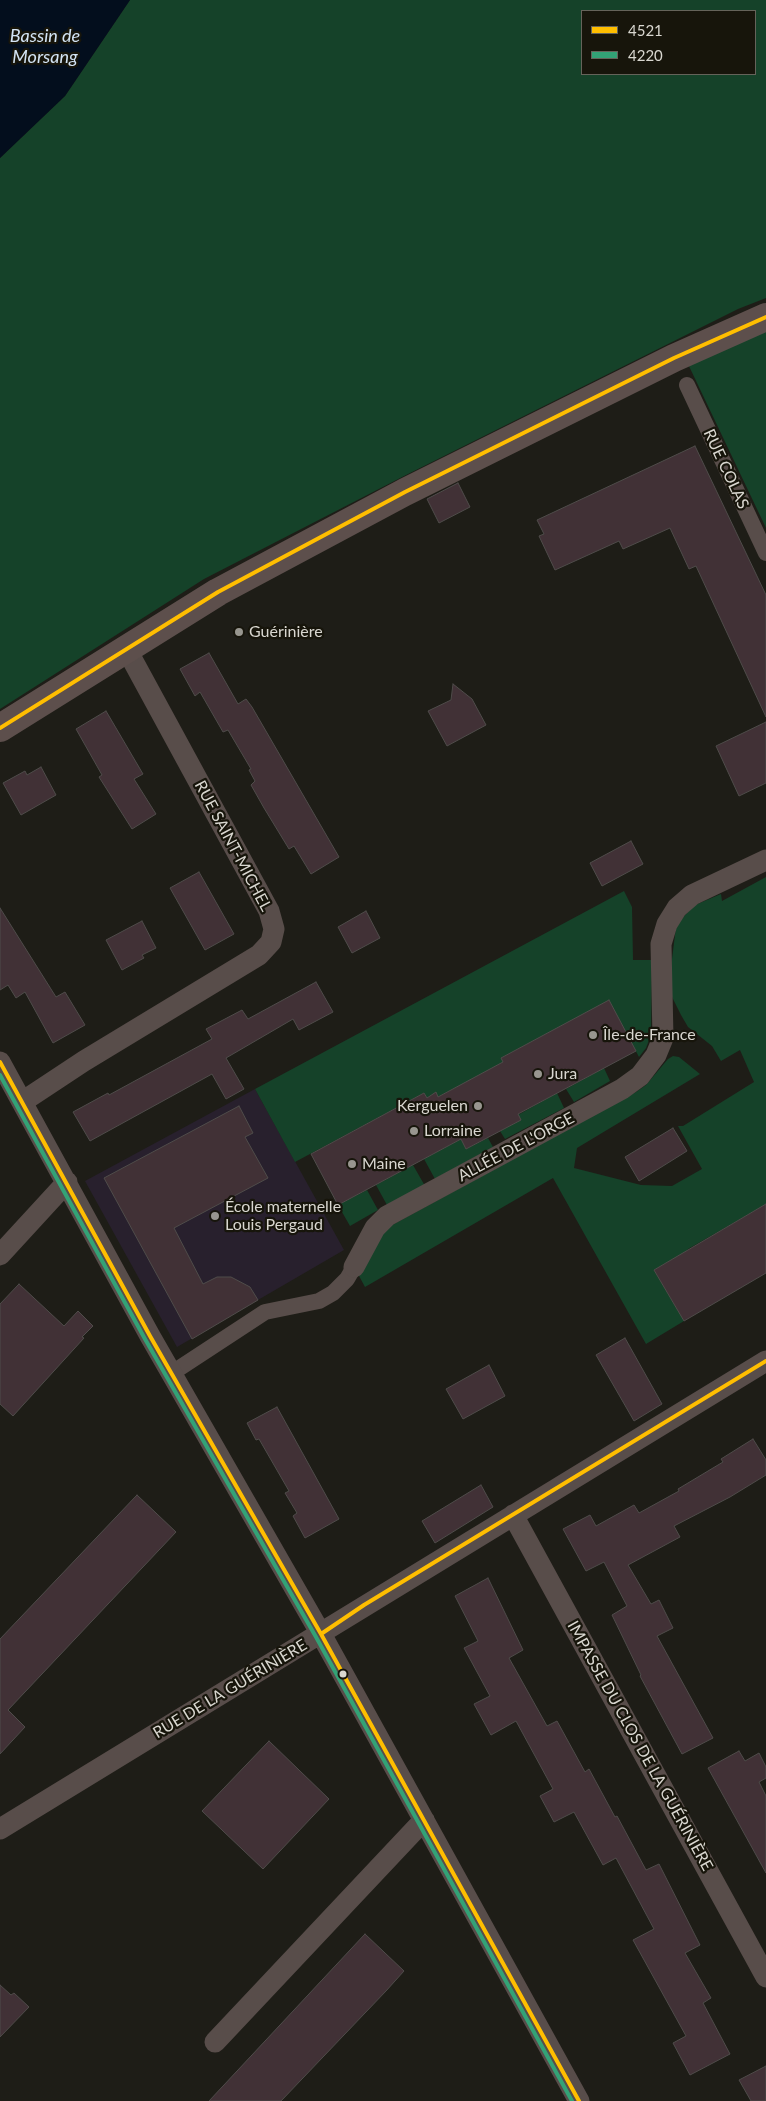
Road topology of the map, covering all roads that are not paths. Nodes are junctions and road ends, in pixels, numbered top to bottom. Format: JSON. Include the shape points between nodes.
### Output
{"nodes":[{"id":1,"x":766,"y":317,"type":"edge"},
{"id":2,"x":687,"y":385,"type":"dead end"},
{"id":3,"x":766,"y":553,"type":"edge"},
{"id":4,"x":127,"y":650,"type":"junction"},
{"id":5,"x":0,"y":728,"type":"edge"},
{"id":6,"x":766,"y":860,"type":"edge"},
{"id":7,"x":0,"y":1062,"type":"edge"},
{"id":8,"x":22,"y":1102,"type":"junction"},
{"id":9,"x":67,"y":1182,"type":"junction"},
{"id":10,"x":0,"y":1255,"type":"edge"},
{"id":11,"x":354,"y":1267,"type":"joint"},
{"id":12,"x":766,"y":1361,"type":"edge"},
{"id":13,"x":172,"y":1373,"type":"junction"},
{"id":14,"x":513,"y":1515,"type":"junction"},
{"id":15,"x":321,"y":1634,"type":"junction"},
{"id":16,"x":424,"y":1820,"type":"junction"},
{"id":17,"x":0,"y":1829,"type":"edge"},
{"id":18,"x":766,"y":1977,"type":"edge"},
{"id":19,"x":215,"y":2042,"type":"dead end"},
{"id":20,"x":579,"y":2101,"type":"edge"}],
"edges":[{"from":1,"to":4,"type":"main road","via":[[674,358],[405,492],[218,592]]},
{"from":2,"to":3,"type":"street","name":"RUE COLAS"},
{"from":4,"to":5,"type":"main road"},
{"from":4,"to":8,"type":"street","name":"RUE SAINT-MICHEL","via":[[269,911],[274,928],[271,942],[259,955]]},
{"from":6,"to":11,"type":"street","name":"ALLÉE DE L'ORGE","via":[[692,895],[677,908],[667,924],[660,954],[663,1038],[656,1055],[640,1076],[622,1090],[387,1216],[374,1228]]},
{"from":7,"to":8,"type":"street"},
{"from":8,"to":9,"type":"street"},
{"from":9,"to":10,"type":"street"},
{"from":9,"to":13,"type":"street"},
{"from":11,"to":13,"type":"street","name":"ALLÉE DE L'ORGE","via":[[333,1293],[319,1301],[265,1312]]},
{"from":12,"to":14,"type":"street","name":"RUE DE LA GUÉRINIÈRE"},
{"from":13,"to":15,"type":"street"},
{"from":14,"to":15,"type":"street","name":"RUE DE LA GUÉRINIÈRE"},
{"from":14,"to":18,"type":"street","name":"IMPASSE DU CLOS DE LA GUÉRINIÈRE"},
{"from":15,"to":16,"type":"street"},
{"from":15,"to":17,"type":"street","name":"RUE DE LA GUÉRINIÈRE"},
{"from":16,"to":19,"type":"street"},
{"from":16,"to":20,"type":"street"}]}
